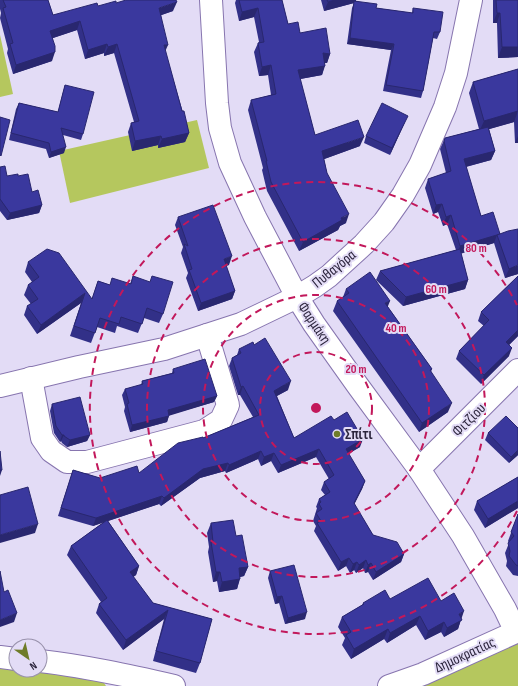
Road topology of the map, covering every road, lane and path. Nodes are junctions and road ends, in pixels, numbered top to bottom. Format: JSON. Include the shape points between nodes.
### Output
{"nodes":[{"id":1,"x":211,"y":0,"type":"edge"},
{"id":2,"x":471,"y":0,"type":"edge"},
{"id":3,"x":297,"y":297,"type":"junction"},
{"id":4,"x":206,"y":335,"type":"junction"},
{"id":5,"x":518,"y":370,"type":"edge"},
{"id":6,"x":31,"y":378,"type":"junction"},
{"id":7,"x":0,"y":386,"type":"edge"},
{"id":8,"x":419,"y":469,"type":"junction"},
{"id":9,"x":517,"y":631,"type":"edge"},
{"id":10,"x":48,"y":662,"type":"edge"},
{"id":11,"x":174,"y":686,"type":"edge"},
{"id":12,"x":389,"y":686,"type":"edge"}],
"edges":[{"from":1,"to":3,"type":"street","name":"Φαρμάκη","via":[[217,103],[223,142],[255,217]]},
{"from":2,"to":3,"type":"street","name":"Πυθαγόρα","via":[[456,73],[445,107],[420,165],[403,195],[364,244],[329,276]]},
{"from":3,"to":4,"type":"street","name":"Πυθαγόρα","via":[[241,324]]},
{"from":3,"to":8,"type":"street","name":"Φαρμάκη"},
{"from":4,"to":6,"type":"street","name":"Πυθαγόρα","via":[[164,349]]},
{"from":4,"to":6,"type":"street","via":[[228,405],[221,420],[204,431],[87,462],[67,462],[51,451],[42,438]]},
{"from":5,"to":8,"type":"street","name":"Φιτζίου"},
{"from":6,"to":7,"type":"street","name":"Πυθαγόρα"},
{"from":8,"to":9,"type":"street","name":"Φαρμάκη","via":[[464,536]]},
{"from":9,"to":12,"type":"street","name":"Δημοκρατίας","via":[[423,674]]},
{"from":10,"to":11,"type":"street"}]}
